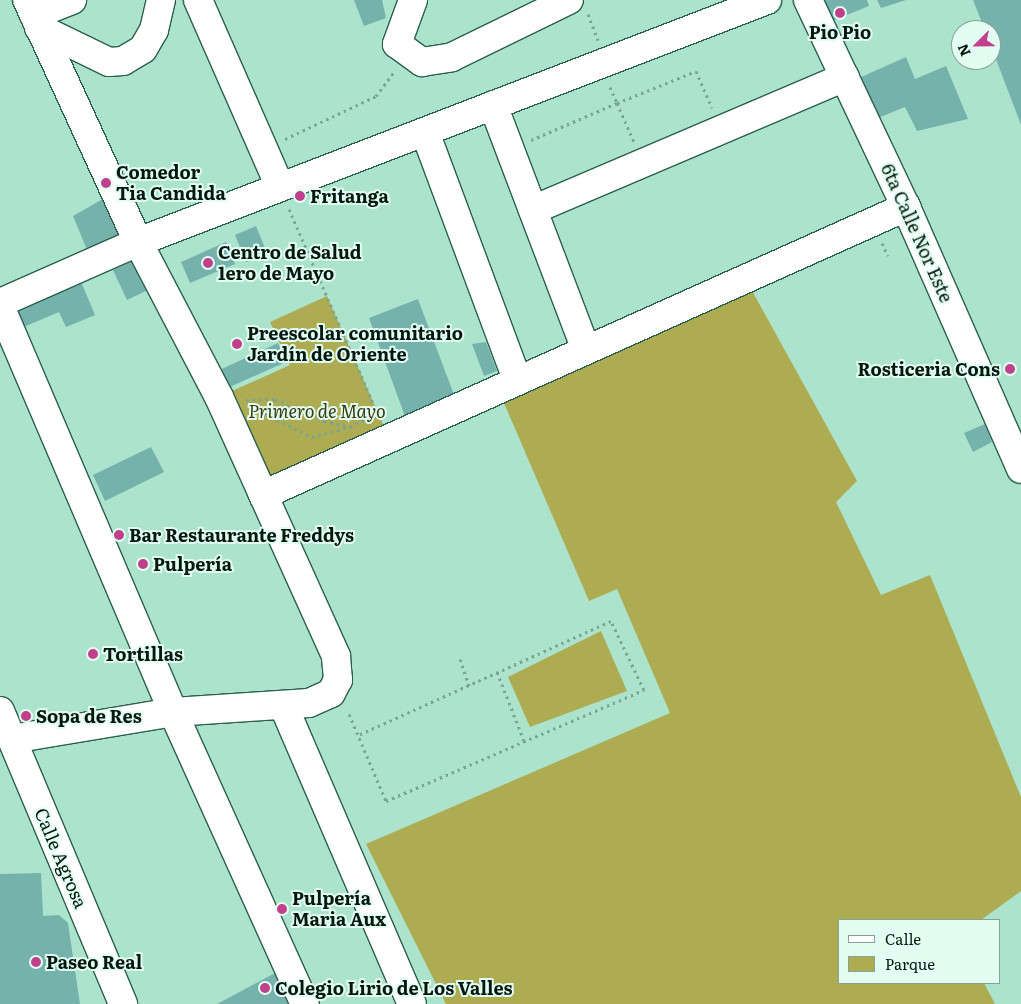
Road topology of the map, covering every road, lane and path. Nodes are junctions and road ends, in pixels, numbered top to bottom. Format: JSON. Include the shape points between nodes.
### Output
{"nodes":[{"id":1,"x":72,"y":0,"type":"edge"},
{"id":2,"x":161,"y":0,"type":"edge"},
{"id":3,"x":198,"y":0,"type":"edge"},
{"id":4,"x":413,"y":0,"type":"edge"},
{"id":5,"x":767,"y":0,"type":"edge"},
{"id":6,"x":808,"y":0,"type":"edge"},
{"id":7,"x":577,"y":4,"type":"edge"},
{"id":8,"x":34,"y":14,"type":"edge"},
{"id":9,"x":408,"y":53,"type":"junction"},
{"id":10,"x":604,"y":63,"type":"junction"},
{"id":11,"x":845,"y":76,"type":"junction"},
{"id":12,"x":617,"y":103,"type":"junction"},
{"id":13,"x":494,"y":105,"type":"junction"},
{"id":14,"x":721,"y":130,"type":"junction"},
{"id":15,"x":425,"y":132,"type":"junction"},
{"id":16,"x":510,"y":149,"type":"junction"},
{"id":17,"x":264,"y":150,"type":"junction"},
{"id":18,"x":643,"y":163,"type":"junction"},
{"id":19,"x":280,"y":188,"type":"junction"},
{"id":20,"x":906,"y":207,"type":"junction"},
{"id":21,"x":533,"y":210,"type":"junction"},
{"id":22,"x":138,"y":242,"type":"junction"},
{"id":23,"x":0,"y":304,"type":"edge"},
{"id":24,"x":586,"y":350,"type":"junction"},
{"id":25,"x":517,"y":380,"type":"junction"},
{"id":26,"x":220,"y":400,"type":"junction"},
{"id":27,"x":364,"y":419,"type":"dead end"},
{"id":28,"x":350,"y":426,"type":"junction"},
{"id":29,"x":389,"y":438,"type":"junction"},
{"id":30,"x":1021,"y":469,"type":"edge"},
{"id":31,"x":263,"y":495,"type":"junction"},
{"id":32,"x":460,"y":659,"type":"dead end"},
{"id":33,"x":497,"y":672,"type":"junction"},
{"id":34,"x":469,"y":685,"type":"junction"},
{"id":35,"x":284,"y":707,"type":"junction"},
{"id":36,"x":0,"y":711,"type":"edge"},
{"id":37,"x":173,"y":712,"type":"junction"},
{"id":38,"x":349,"y":714,"type":"dead end"},
{"id":39,"x":358,"y":735,"type":"junction"},
{"id":40,"x":525,"y":743,"type":"junction"},
{"id":41,"x":11,"y":757,"type":"edge"},
{"id":42,"x":405,"y":1002,"type":"edge"},
{"id":43,"x":123,"y":1004,"type":"edge"},
{"id":44,"x":305,"y":1004,"type":"edge"}],
"edges":[{"from":1,"to":8,"type":"street"},
{"from":2,"to":8,"type":"street","via":[[154,30],[143,49],[122,61],[109,62]]},
{"from":3,"to":17,"type":"street"},
{"from":4,"to":9,"type":"street","via":[[397,44]]},
{"from":5,"to":10,"type":"street"},
{"from":6,"to":11,"type":"street","name":"6ta Calle Nor Este"},
{"from":7,"to":9,"type":"street","via":[[452,57],[422,62]]},
{"from":7,"to":10,"type":"path"},
{"from":8,"to":22,"type":"street"},
{"from":9,"to":17,"type":"path","via":[[376,96]]},
{"from":10,"to":12,"type":"path"},
{"from":10,"to":13,"type":"street"},
{"from":11,"to":14,"type":"street"},
{"from":11,"to":20,"type":"street","name":"6ta Calle Nor Este"},
{"from":12,"to":14,"type":"path","via":[[696,71]]},
{"from":12,"to":16,"type":"path"},
{"from":12,"to":18,"type":"path"},
{"from":13,"to":15,"type":"street"},
{"from":13,"to":16,"type":"street"},
{"from":14,"to":18,"type":"street"},
{"from":15,"to":19,"type":"street"},
{"from":15,"to":25,"type":"street"},
{"from":16,"to":21,"type":"street"},
{"from":17,"to":19,"type":"street"},
{"from":18,"to":21,"type":"street"},
{"from":19,"to":22,"type":"street"},
{"from":19,"to":29,"type":"path"},
{"from":20,"to":24,"type":"street"},
{"from":20,"to":30,"type":"street","name":"6ta Calle Nor Este"},
{"from":21,"to":24,"type":"street"},
{"from":22,"to":23,"type":"street"},
{"from":22,"to":26,"type":"street"},
{"from":23,"to":37,"type":"street"},
{"from":24,"to":25,"type":"street"},
{"from":25,"to":29,"type":"street"},
{"from":26,"to":28,"type":"path","via":[[275,399],[324,421]]},
{"from":26,"to":28,"type":"path","via":[[258,407],[312,437]]},
{"from":26,"to":31,"type":"street"},
{"from":27,"to":28,"type":"path"},
{"from":29,"to":31,"type":"street"},
{"from":31,"to":35,"type":"street","via":[[336,656],[338,680],[322,700]]},
{"from":32,"to":34,"type":"path"},
{"from":33,"to":34,"type":"path"},
{"from":33,"to":40,"type":"path"},
{"from":33,"to":40,"type":"path","via":[[611,621],[644,690]]},
{"from":34,"to":39,"type":"path"},
{"from":35,"to":37,"type":"street"},
{"from":35,"to":42,"type":"street"},
{"from":36,"to":41,"type":"street","name":"Calle Agrosa"},
{"from":37,"to":41,"type":"street"},
{"from":37,"to":44,"type":"street"},
{"from":38,"to":39,"type":"path"},
{"from":39,"to":40,"type":"path","via":[[386,801]]},
{"from":41,"to":43,"type":"street","name":"Calle Agrosa"}]}
